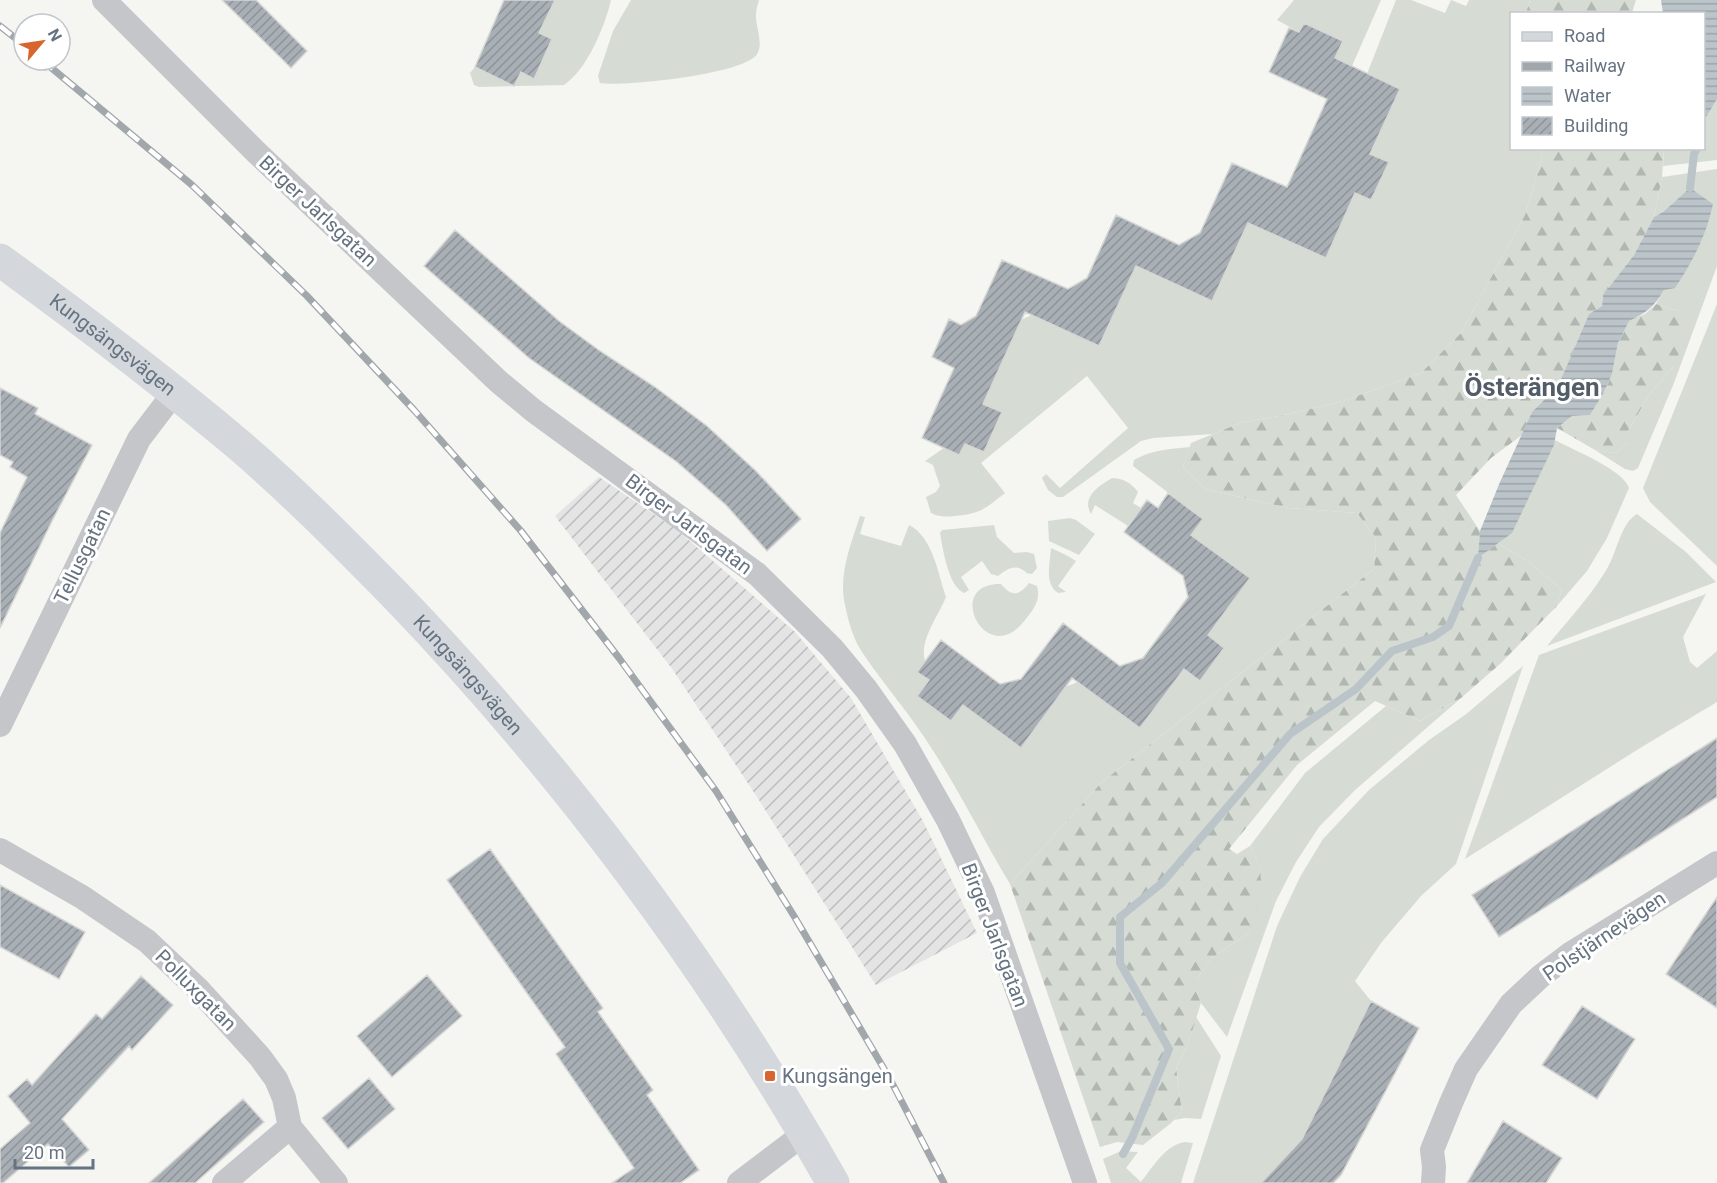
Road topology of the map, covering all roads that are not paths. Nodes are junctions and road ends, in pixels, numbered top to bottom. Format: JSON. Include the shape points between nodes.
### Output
{"nodes":[{"id":1,"x":104,"y":0,"type":"edge"},
{"id":2,"x":0,"y":260,"type":"edge"},
{"id":3,"x":174,"y":393,"type":"junction"},
{"id":4,"x":0,"y":725,"type":"edge"},
{"id":5,"x":0,"y":850,"type":"edge"},
{"id":6,"x":1717,"y":863,"type":"edge"},
{"id":7,"x":290,"y":1127,"type":"junction"},
{"id":8,"x":805,"y":1133,"type":"junction"},
{"id":9,"x":224,"y":1183,"type":"edge"},
{"id":10,"x":336,"y":1183,"type":"edge"},
{"id":11,"x":739,"y":1183,"type":"edge"},
{"id":12,"x":833,"y":1183,"type":"edge"},
{"id":13,"x":1085,"y":1183,"type":"edge"},
{"id":14,"x":1433,"y":1183,"type":"edge"}],
"edges":[{"from":1,"to":13,"type":"street","name":"Birger Jarlsgatan","via":[[256,152],[499,382],[757,574],[832,648],[866,689],[905,744],[983,892]]},
{"from":2,"to":3,"type":"street","name":"Kungsängsvägen"},
{"from":3,"to":4,"type":"street","name":"Tellusgatan","via":[[140,439]]},
{"from":3,"to":8,"type":"street","name":"Kungsängsvägen","via":[[240,446],[348,547],[495,702],[570,793],[681,941]]},
{"from":5,"to":7,"type":"street","name":"Polluxgatan","via":[[82,897],[147,941],[199,990],[276,1079]]},
{"from":6,"to":14,"type":"street","name":"Polstjärnevägen","via":[[1570,954],[1512,1004],[1466,1070],[1451,1103],[1432,1150]]},
{"from":7,"to":9,"type":"street"},
{"from":7,"to":10,"type":"street","name":"Polluxgatan"},
{"from":8,"to":11,"type":"street"},
{"from":8,"to":12,"type":"street","name":"Kungsängsvägen"}]}
